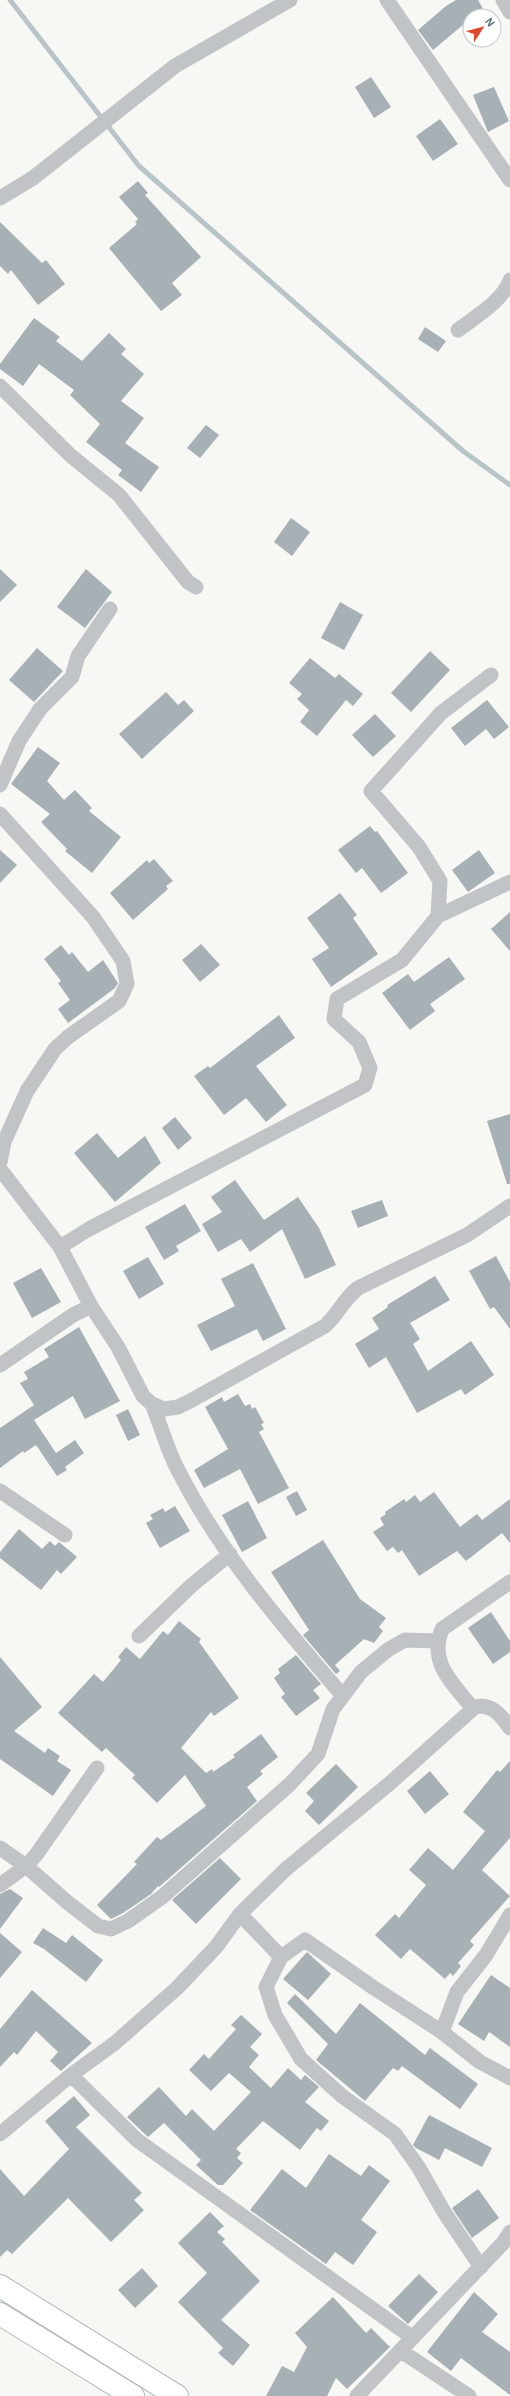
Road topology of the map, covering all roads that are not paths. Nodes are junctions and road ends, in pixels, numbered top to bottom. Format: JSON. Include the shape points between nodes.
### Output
{"nodes":[{"id":1,"x":290,"y":0,"type":"edge"},
{"id":2,"x":387,"y":0,"type":"edge"},
{"id":3,"x":503,"y":0,"type":"edge"},
{"id":4,"x":510,"y":12,"type":"edge"},
{"id":5,"x":510,"y":180,"type":"edge"},
{"id":6,"x":0,"y":198,"type":"edge"},
{"id":7,"x":510,"y":280,"type":"edge"},
{"id":8,"x":458,"y":330,"type":"dead end"},
{"id":9,"x":0,"y":386,"type":"edge"},
{"id":10,"x":196,"y":587,"type":"dead end"},
{"id":11,"x":110,"y":610,"type":"dead end"},
{"id":12,"x":491,"y":675,"type":"dead end"},
{"id":13,"x":0,"y":785,"type":"edge"},
{"id":14,"x":0,"y":814,"type":"edge"},
{"id":15,"x":510,"y":882,"type":"edge"},
{"id":16,"x":438,"y":916,"type":"junction"},
{"id":17,"x":0,"y":1162,"type":"edge"},
{"id":18,"x":0,"y":1169,"type":"edge"},
{"id":19,"x":510,"y":1206,"type":"edge"},
{"id":20,"x":60,"y":1247,"type":"junction"},
{"id":21,"x":91,"y":1306,"type":"junction"},
{"id":22,"x":0,"y":1365,"type":"edge"},
{"id":23,"x":152,"y":1404,"type":"junction"},
{"id":24,"x":0,"y":1491,"type":"edge"},
{"id":25,"x":65,"y":1535,"type":"dead end"},
{"id":26,"x":230,"y":1554,"type":"junction"},
{"id":27,"x":510,"y":1582,"type":"edge"},
{"id":28,"x":139,"y":1636,"type":"dead end"},
{"id":29,"x":437,"y":1641,"type":"junction"},
{"id":30,"x":343,"y":1696,"type":"junction"},
{"id":31,"x":473,"y":1709,"type":"junction"},
{"id":32,"x":510,"y":1728,"type":"edge"},
{"id":33,"x":97,"y":1768,"type":"dead end"},
{"id":34,"x":0,"y":1848,"type":"edge"},
{"id":35,"x":26,"y":1866,"type":"junction"},
{"id":36,"x":0,"y":1885,"type":"edge"},
{"id":37,"x":240,"y":1914,"type":"junction"},
{"id":38,"x":510,"y":1915,"type":"edge"},
{"id":39,"x":281,"y":1957,"type":"junction"},
{"id":40,"x":442,"y":2032,"type":"junction"},
{"id":41,"x":71,"y":2075,"type":"junction"},
{"id":42,"x":510,"y":2078,"type":"edge"},
{"id":43,"x":0,"y":2134,"type":"edge"},
{"id":44,"x":510,"y":2232,"type":"edge"},
{"id":45,"x":481,"y":2267,"type":"junction"},
{"id":46,"x":0,"y":2286,"type":"edge"},
{"id":47,"x":0,"y":2314,"type":"edge"},
{"id":48,"x":413,"y":2338,"type":"junction"},
{"id":49,"x":401,"y":2351,"type":"junction"},
{"id":50,"x":133,"y":2396,"type":"edge"},
{"id":51,"x":177,"y":2396,"type":"edge"},
{"id":52,"x":357,"y":2396,"type":"edge"},
{"id":53,"x":468,"y":2396,"type":"edge"}],
"edges":[{"from":1,"to":6,"type":"street","via":[[175,66],[33,178]]},
{"from":2,"to":5,"type":"street"},
{"from":3,"to":4,"type":"street"},
{"from":7,"to":8,"type":"street","via":[[508,286],[490,305]]},
{"from":9,"to":10,"type":"street","via":[[70,455],[119,495],[188,582]]},
{"from":11,"to":13,"type":"street","via":[[78,656],[72,677],[40,709],[19,741]]},
{"from":12,"to":16,"type":"street","via":[[441,713],[371,791],[419,848],[440,882]]},
{"from":14,"to":17,"type":"street","via":[[93,917],[122,961],[127,984],[119,1001],[55,1049],[27,1091],[4,1142]]},
{"from":15,"to":16,"type":"street"},
{"from":16,"to":20,"type":"street","via":[[402,960],[337,1000],[334,1019],[359,1042],[370,1068],[366,1085],[89,1229]]},
{"from":18,"to":20,"type":"street"},
{"from":19,"to":23,"type":"street","via":[[467,1235],[358,1288],[347,1297],[325,1326],[192,1400],[178,1407],[164,1409]]},
{"from":20,"to":21,"type":"street"},
{"from":21,"to":22,"type":"street","via":[[73,1315]]},
{"from":21,"to":23,"type":"street","via":[[118,1347],[143,1396]]},
{"from":23,"to":26,"type":"street","via":[[177,1469]]},
{"from":24,"to":25,"type":"street"},
{"from":26,"to":28,"type":"street"},
{"from":26,"to":30,"type":"street","via":[[272,1612]]},
{"from":27,"to":29,"type":"street","via":[[442,1629]]},
{"from":29,"to":30,"type":"street","via":[[406,1640],[389,1649],[361,1672]]},
{"from":29,"to":31,"type":"street","via":[[438,1661]]},
{"from":30,"to":35,"type":"street","via":[[333,1709],[318,1754],[290,1785],[162,1897],[128,1921],[111,1929],[98,1926]]},
{"from":31,"to":32,"type":"street","via":[[483,1705],[491,1708],[499,1713]]},
{"from":31,"to":37,"type":"street","via":[[389,1784],[286,1869]]},
{"from":33,"to":35,"type":"street"},
{"from":34,"to":35,"type":"street"},
{"from":35,"to":36,"type":"street"},
{"from":37,"to":39,"type":"street"},
{"from":37,"to":41,"type":"street","via":[[216,1946],[177,1988],[115,2043]]},
{"from":38,"to":40,"type":"street","via":[[486,1955],[458,1992]]},
{"from":39,"to":40,"type":"street","via":[[305,1940]]},
{"from":39,"to":45,"type":"street","via":[[266,1987],[275,2015],[301,2059],[342,2096],[395,2134]]},
{"from":40,"to":42,"type":"street","via":[[480,2062]]},
{"from":41,"to":43,"type":"street"},
{"from":41,"to":48,"type":"street","via":[[137,2140]]},
{"from":44,"to":45,"type":"street"},
{"from":45,"to":48,"type":"street"},
{"from":46,"to":51,"type":"main road"},
{"from":47,"to":50,"type":"main road"},
{"from":48,"to":49,"type":"street"},
{"from":49,"to":52,"type":"street"},
{"from":49,"to":53,"type":"street"}]}
